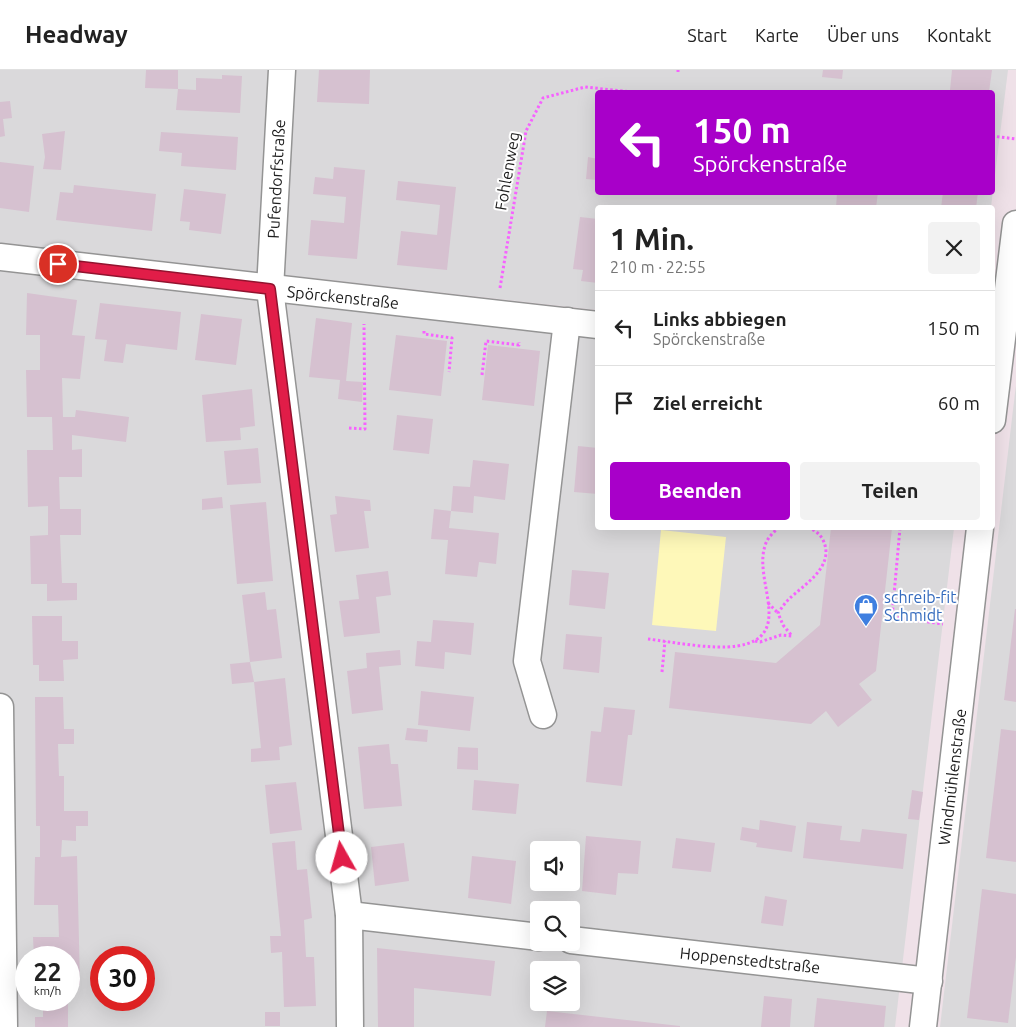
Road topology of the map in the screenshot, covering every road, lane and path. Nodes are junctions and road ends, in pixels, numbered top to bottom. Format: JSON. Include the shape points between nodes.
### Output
{"nodes":[{"id":1,"x":282,"y":70,"type":"edge"},
{"id":2,"x":613,"y":90,"type":"edge"},
{"id":3,"x":995,"y":136,"type":"edge"},
{"id":4,"x":1016,"y":139,"type":"edge"},
{"id":5,"x":1016,"y":224,"type":"edge"},
{"id":6,"x":0,"y":257,"type":"edge"},
{"id":7,"x":270,"y":289,"type":"junction"},
{"id":8,"x":363,"y":299,"type":"junction"},
{"id":9,"x":426,"y":306,"type":"junction"},
{"id":10,"x":496,"y":313,"type":"junction"},
{"id":11,"x":522,"y":316,"type":"junction"},
{"id":12,"x":567,"y":321,"type":"junction"},
{"id":13,"x":595,"y":325,"type":"edge"},
{"id":14,"x":1002,"y":371,"type":"edge"},
{"id":15,"x":449,"y":372,"type":"dead end"},
{"id":16,"x":482,"y":375,"type":"dead end"},
{"id":17,"x":995,"y":405,"type":"edge"},
{"id":18,"x":350,"y":428,"type":"dead end"},
{"id":19,"x":776,"y":530,"type":"edge"},
{"id":20,"x":811,"y":530,"type":"edge"},
{"id":21,"x":900,"y":530,"type":"edge"},
{"id":22,"x":980,"y":530,"type":"edge"},
{"id":23,"x":768,"y":603,"type":"junction"},
{"id":24,"x":778,"y":613,"type":"junction"},
{"id":25,"x":969,"y":627,"type":"junction"},
{"id":26,"x":648,"y":639,"type":"dead end"},
{"id":27,"x":665,"y":641,"type":"junction"},
{"id":28,"x":755,"y":641,"type":"junction"},
{"id":29,"x":662,"y":672,"type":"dead end"},
{"id":30,"x":0,"y":707,"type":"edge"},
{"id":31,"x":543,"y":715,"type":"dead end"},
{"id":32,"x":349,"y":915,"type":"junction"},
{"id":33,"x":530,"y":935,"type":"edge"},
{"id":34,"x":580,"y":941,"type":"edge"},
{"id":35,"x":929,"y":981,"type":"junction"},
{"id":36,"x":4,"y":1027,"type":"edge"},
{"id":37,"x":350,"y":1027,"type":"edge"},
{"id":38,"x":923,"y":1027,"type":"edge"}],
"edges":[{"from":1,"to":7,"type":"street","name":"Pufendorfstraße"},
{"from":2,"to":10,"type":"path","name":"Fohlenweg","via":[[585,87],[543,98],[526,131]]},
{"from":3,"to":4,"type":"path"},
{"from":5,"to":14,"type":"street"},
{"from":6,"to":7,"type":"street","name":"Spörckenstraße"},
{"from":7,"to":8,"type":"street","name":"Spörckenstraße"},
{"from":7,"to":32,"type":"street","name":"Pufendorfstraße"},
{"from":8,"to":9,"type":"street","name":"Spörckenstraße"},
{"from":8,"to":18,"type":"path","via":[[365,429]]},
{"from":9,"to":10,"type":"street","name":"Spörckenstraße"},
{"from":9,"to":15,"type":"path","via":[[424,334],[452,338]]},
{"from":10,"to":11,"type":"street","name":"Spörckenstraße"},
{"from":11,"to":12,"type":"street","name":"Spörckenstraße"},
{"from":11,"to":16,"type":"path","via":[[519,345],[486,341]]},
{"from":12,"to":13,"type":"street","name":"Spörckenstraße"},
{"from":12,"to":31,"type":"street","via":[[527,661]]},
{"from":14,"to":17,"type":"street"},
{"from":19,"to":23,"type":"path","via":[[764,546],[762,566]]},
{"from":20,"to":24,"type":"path","via":[[820,535],[825,545],[825,556],[812,579]]},
{"from":21,"to":25,"type":"path","via":[[892,617]]},
{"from":22,"to":25,"type":"street","name":"Windmühlenstraße"},
{"from":23,"to":24,"type":"path"},
{"from":23,"to":28,"type":"path","via":[[769,622]]},
{"from":24,"to":28,"type":"path","via":[[782,625],[792,636]]},
{"from":25,"to":35,"type":"street","name":"Windmühlenstraße"},
{"from":26,"to":27,"type":"path"},
{"from":27,"to":28,"type":"path","via":[[724,647]]},
{"from":27,"to":29,"type":"path"},
{"from":30,"to":36,"type":"street"},
{"from":32,"to":33,"type":"street"},
{"from":32,"to":37,"type":"street","name":"Pufendorfstraße"},
{"from":34,"to":35,"type":"street","name":"Hoppenstedtstraße"},
{"from":35,"to":38,"type":"street","name":"Windmühlenstraße"}]}
